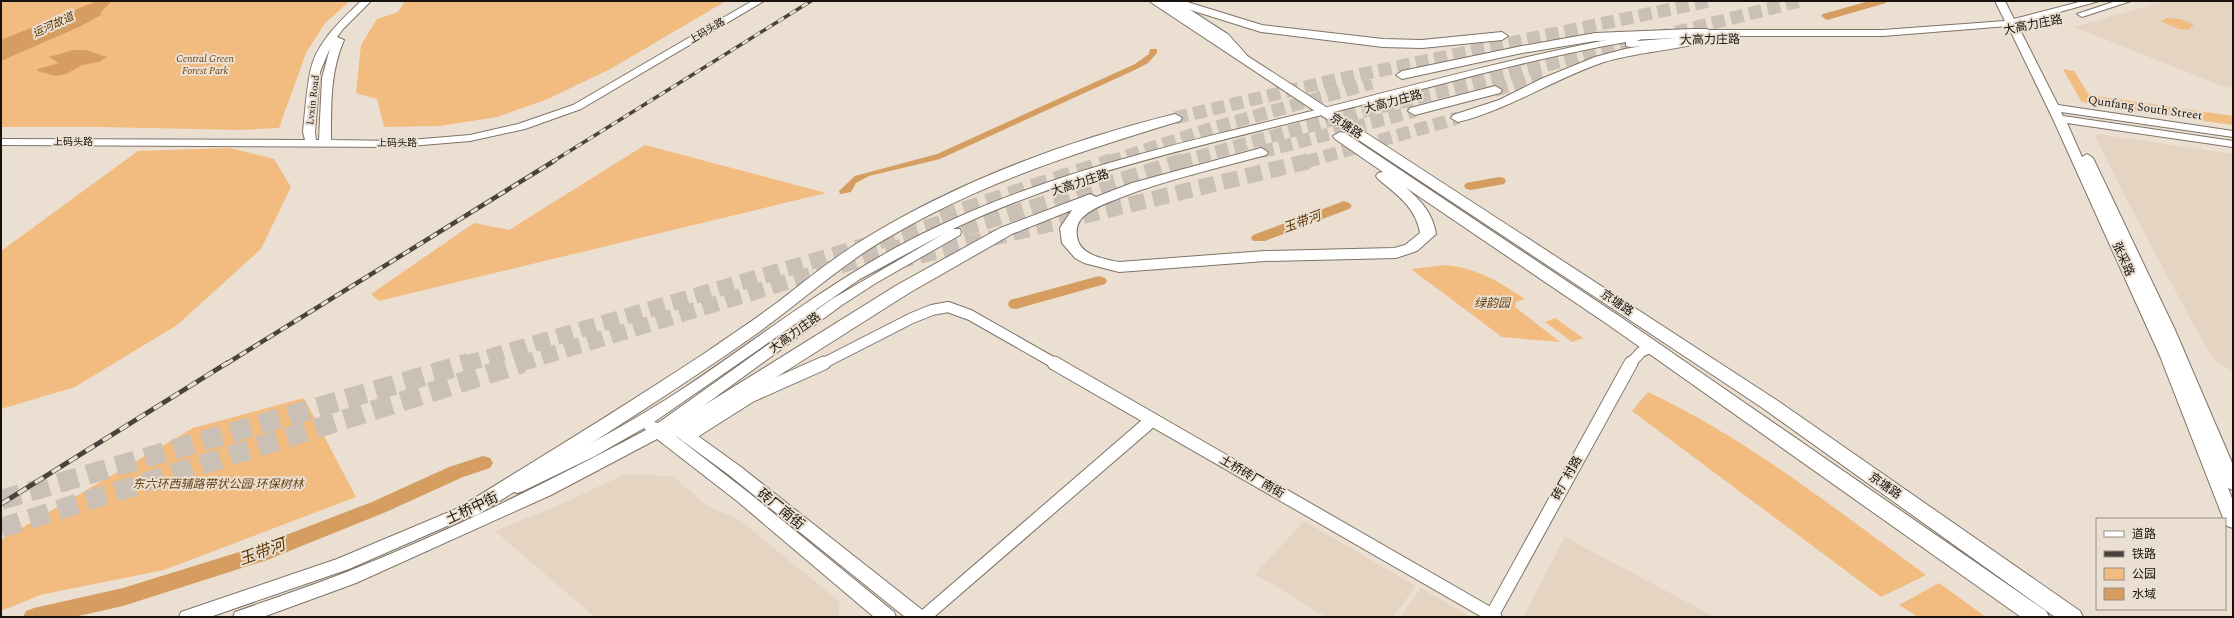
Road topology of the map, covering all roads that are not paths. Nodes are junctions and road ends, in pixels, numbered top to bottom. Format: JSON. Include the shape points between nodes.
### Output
{"nodes":[{"id":1,"x":366,"y":1,"type":"edge"},
{"id":2,"x":374,"y":1,"type":"edge"},
{"id":3,"x":749,"y":1,"type":"edge"},
{"id":4,"x":759,"y":1,"type":"edge"},
{"id":5,"x":1141,"y":1,"type":"edge"},
{"id":6,"x":1155,"y":1,"type":"edge"},
{"id":7,"x":1170,"y":1,"type":"edge"},
{"id":8,"x":2000,"y":1,"type":"edge"},
{"id":9,"x":2008,"y":1,"type":"edge"},
{"id":10,"x":2094,"y":1,"type":"edge"},
{"id":11,"x":2126,"y":1,"type":"edge"},
{"id":12,"x":2045,"y":15,"type":"junction"},
{"id":13,"x":2060,"y":20,"type":"junction"},
{"id":14,"x":2017,"y":26,"type":"junction"},
{"id":15,"x":1502,"y":36,"type":"dead end"},
{"id":16,"x":1703,"y":36,"type":"junction"},
{"id":17,"x":1246,"y":61,"type":"junction"},
{"id":18,"x":1402,"y":76,"type":"dead end"},
{"id":19,"x":1495,"y":90,"type":"tunnel mouth"},
{"id":20,"x":1415,"y":111,"type":"tunnel mouth"},
{"id":21,"x":2062,"y":114,"type":"junction"},
{"id":22,"x":1321,"y":116,"type":"junction"},
{"id":23,"x":1175,"y":118,"type":"tunnel mouth"},
{"id":24,"x":1458,"y":118,"type":"tunnel mouth"},
{"id":25,"x":2233,"y":134,"type":"edge"},
{"id":26,"x":1339,"y":135,"type":"junction"},
{"id":27,"x":1,"y":136,"type":"edge"},
{"id":28,"x":262,"y":141,"type":"junction"},
{"id":29,"x":310,"y":141,"type":"junction"},
{"id":30,"x":325,"y":141,"type":"junction"},
{"id":31,"x":369,"y":141,"type":"junction"},
{"id":32,"x":1,"y":142,"type":"edge"},
{"id":33,"x":2233,"y":144,"type":"edge"},
{"id":34,"x":1261,"y":152,"type":"tunnel mouth"},
{"id":35,"x":1137,"y":186,"type":"junction"},
{"id":36,"x":1652,"y":347,"type":"junction"},
{"id":37,"x":636,"y":407,"type":"junction"},
{"id":38,"x":1152,"y":420,"type":"junction"},
{"id":39,"x":665,"y":426,"type":"junction"},
{"id":40,"x":2233,"y":484,"type":"edge"},
{"id":41,"x":472,"y":508,"type":"junction"},
{"id":42,"x":2233,"y":522,"type":"edge"},
{"id":43,"x":280,"y":596,"type":"junction"},
{"id":44,"x":1492,"y":616,"type":"edge"},
{"id":45,"x":188,"y":617,"type":"edge"},
{"id":46,"x":242,"y":617,"type":"edge"},
{"id":47,"x":888,"y":617,"type":"edge"},
{"id":48,"x":918,"y":617,"type":"edge"},
{"id":49,"x":924,"y":617,"type":"edge"},
{"id":50,"x":2038,"y":617,"type":"edge"},
{"id":51,"x":2072,"y":617,"type":"edge"}],
"edges":[{"from":1,"to":29,"type":"main road","name":"Lvxin Road","via":[[339,27],[322,53],[316,72]]},
{"from":2,"to":30,"type":"main road","name":"Lvxin Road","via":[[348,28],[331,57]]},
{"from":3,"to":31,"type":"main road","name":"上码头路","via":[[588,95],[535,117],[498,128],[467,133]]},
{"from":4,"to":31,"type":"main road","name":"上码头路","via":[[592,99],[539,122],[497,133],[449,141],[398,144]]},
{"from":5,"to":22,"type":"highway","name":"京塘路"},
{"from":6,"to":17,"type":"highway","name":"京塘路"},
{"from":7,"to":15,"type":"highway","via":[[1261,28],[1376,42],[1454,42]]},
{"from":7,"to":17,"type":"street","via":[[1225,37]]},
{"from":8,"to":14,"type":"main road","name":"张采路"},
{"from":9,"to":14,"type":"main road","name":"张采路"},
{"from":10,"to":12,"type":"main road","name":"大高力庄路"},
{"from":11,"to":13,"type":"main road","name":"大高力庄路"},
{"from":12,"to":13,"type":"main road"},
{"from":12,"to":14,"type":"main road","name":"大高力庄路"},
{"from":13,"to":14,"type":"main road","name":"大高力庄路"},
{"from":14,"to":16,"type":"main road","name":"大高力庄路","via":[[1890,41]]},
{"from":14,"to":21,"type":"main road","name":"张采路"},
{"from":16,"to":18,"type":"highway","via":[[1651,33],[1596,37],[1538,46]]},
{"from":16,"to":22,"type":"main road","name":"大高力庄路","via":[[1592,51]]},
{"from":16,"to":24,"type":"highway","via":[[1611,56],[1546,82],[1504,103]]},
{"from":17,"to":22,"type":"highway","name":"京塘路"},
{"from":19,"to":20,"type":"highway"},
{"from":21,"to":25,"type":"main road","name":"Qunfang South Street"},
{"from":21,"to":33,"type":"main road","name":"Qunfang South Street"},
{"from":21,"to":40,"type":"main road","name":"张采路","via":[[2168,330]]},
{"from":21,"to":42,"type":"main road","name":"张采路","via":[[2167,356]]},
{"from":22,"to":26,"type":"highway","name":"京塘路"},
{"from":22,"to":39,"type":"main road","name":"大高力庄路","via":[[1101,176],[1009,209],[950,234],[837,302]]},
{"from":22,"to":39,"type":"main road","name":"大高力庄路","via":[[1100,169],[1002,203],[954,223],[865,272]]},
{"from":22,"to":51,"type":"highway","name":"京塘路","via":[[1560,264],[1771,405]]},
{"from":23,"to":37,"type":"highway","via":[[1096,142],[1024,168],[926,211],[848,257],[748,332]]},
{"from":26,"to":35,"type":"highway","via":[[1418,207],[1428,223],[1428,234],[1411,248],[1396,253],[1371,255],[1265,256],[1120,267],[1090,260],[1075,251],[1070,243],[1068,228],[1079,212],[1103,199]]},
{"from":26,"to":36,"type":"highway","name":"京塘路"},
{"from":27,"to":28,"type":"main road","name":"上码头路"},
{"from":28,"to":29,"type":"main road","name":"上码头路"},
{"from":28,"to":32,"type":"main road","name":"上码头路"},
{"from":29,"to":30,"type":"main road","name":"上码头路"},
{"from":30,"to":31,"type":"main road","name":"上码头路"},
{"from":34,"to":35,"type":"highway"},
{"from":35,"to":39,"type":"highway","via":[[1091,198],[1006,231]]},
{"from":36,"to":44,"type":"street","name":"砖厂村路","via":[[1641,352],[1628,368]]},
{"from":36,"to":50,"type":"highway","name":"京塘路"},
{"from":37,"to":39,"type":"main road","name":"砖厂南街"},
{"from":37,"to":41,"type":"highway"},
{"from":38,"to":39,"type":"street","name":"土桥砖厂南街","via":[[958,309],[948,307],[912,318],[832,360],[750,396]]},
{"from":38,"to":44,"type":"street","name":"土桥砖厂南街"},
{"from":38,"to":49,"type":"street"},
{"from":39,"to":41,"type":"main road","name":"土桥中街","via":[[543,475]]},
{"from":39,"to":43,"type":"main road","via":[[545,492],[407,554]]},
{"from":39,"to":47,"type":"main road","name":"砖厂南街","via":[[743,497]]},
{"from":39,"to":48,"type":"main road","name":"砖厂南街","via":[[735,471]]},
{"from":41,"to":43,"type":"main road","name":"土桥中街"},
{"from":43,"to":45,"type":"main road"},
{"from":43,"to":46,"type":"main road"}]}
